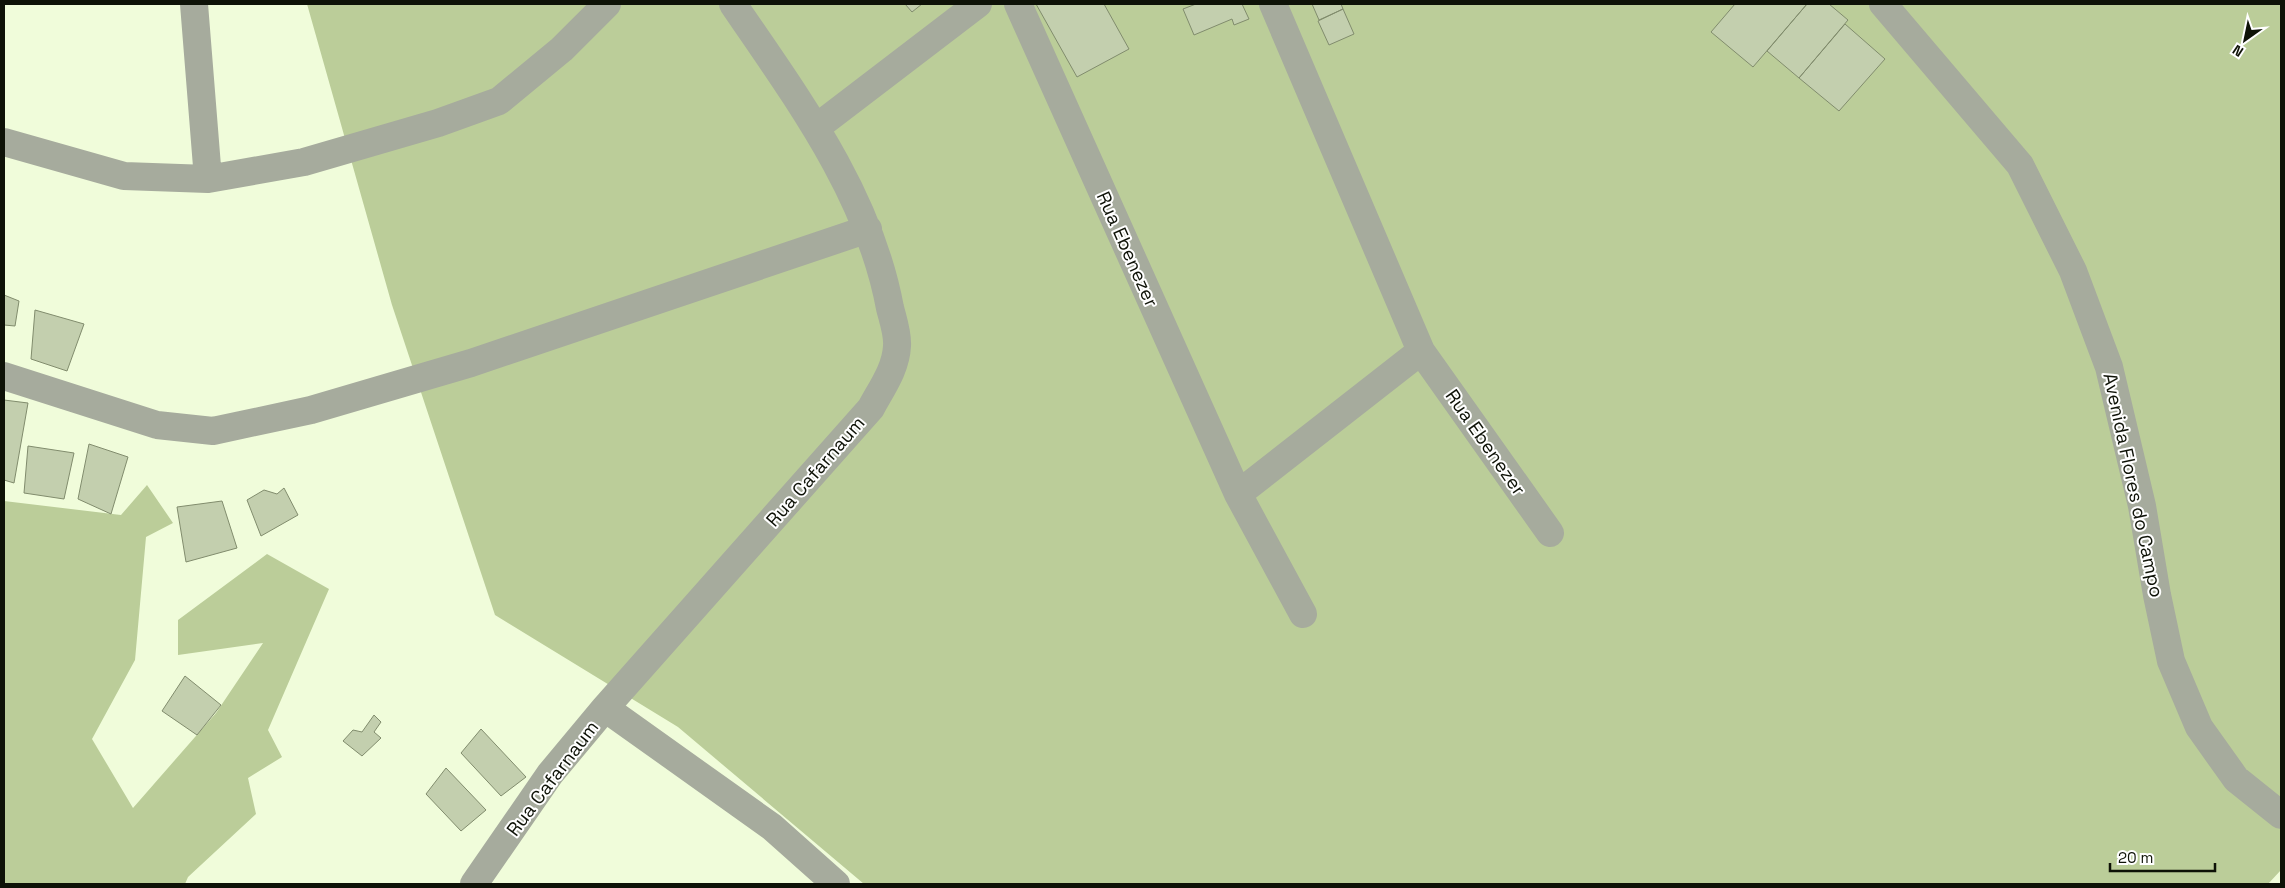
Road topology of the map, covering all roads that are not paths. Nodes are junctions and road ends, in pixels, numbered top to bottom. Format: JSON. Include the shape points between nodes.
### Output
{"nodes":[{"id":1,"x":194,"y":4,"type":"edge"},
{"id":2,"x":607,"y":4,"type":"edge"},
{"id":3,"x":732,"y":4,"type":"edge"},
{"id":4,"x":978,"y":4,"type":"edge"},
{"id":5,"x":1018,"y":4,"type":"edge"},
{"id":6,"x":1273,"y":4,"type":"edge"},
{"id":7,"x":1882,"y":4,"type":"edge"},
{"id":8,"x":817,"y":127,"type":"junction"},
{"id":9,"x":4,"y":142,"type":"edge"},
{"id":10,"x":208,"y":179,"type":"junction"},
{"id":11,"x":868,"y":229,"type":"junction"},
{"id":12,"x":1421,"y":351,"type":"junction"},
{"id":13,"x":4,"y":376,"type":"edge"},
{"id":14,"x":1238,"y":494,"type":"junction"},
{"id":15,"x":1550,"y":533,"type":"dead end"},
{"id":16,"x":1304,"y":614,"type":"dead end"},
{"id":17,"x":605,"y":708,"type":"junction"},
{"id":18,"x":2281,"y":814,"type":"edge"},
{"id":19,"x":474,"y":884,"type":"edge"},
{"id":20,"x":836,"y":884,"type":"edge"}],
"edges":[{"from":1,"to":10,"type":"street"},
{"from":2,"to":10,"type":"street","via":[[562,49],[499,101],[438,124],[304,162]]},
{"from":3,"to":8,"type":"street","name":"Rua Cafarnaum"},
{"from":4,"to":8,"type":"street"},
{"from":5,"to":14,"type":"street","name":"Rua Ebenezer"},
{"from":6,"to":12,"type":"street","name":"Rua Ebenezer"},
{"from":7,"to":18,"type":"street","name":"Avenida Flores do Campo","via":[[2020,165],[2073,271],[2110,367],[2142,506],[2171,661],[2199,727],[2236,780]]},
{"from":8,"to":11,"type":"street","name":"Rua Cafarnaum"},
{"from":9,"to":10,"type":"street","via":[[124,176]]},
{"from":11,"to":13,"type":"street","via":[[471,363],[311,410],[213,431],[157,425]]},
{"from":11,"to":17,"type":"street","name":"Rua Cafarnaum","via":[[886,282],[897,345],[890,373],[871,408]]},
{"from":12,"to":14,"type":"street"},
{"from":12,"to":15,"type":"street","name":"Rua Ebenezer"},
{"from":14,"to":16,"type":"street","name":"Rua Ebenezer"},
{"from":17,"to":19,"type":"street","name":"Rua Cafarnaum","via":[[550,774]]},
{"from":17,"to":20,"type":"street","via":[[772,827]]}]}
